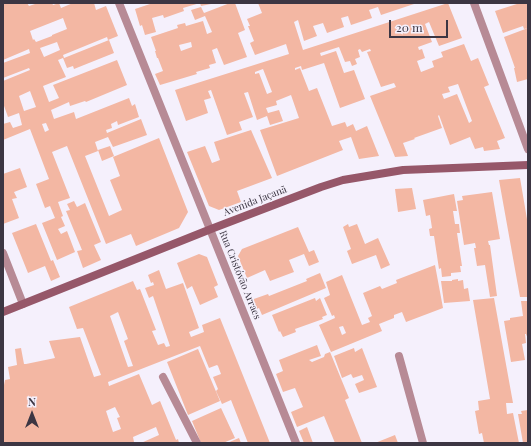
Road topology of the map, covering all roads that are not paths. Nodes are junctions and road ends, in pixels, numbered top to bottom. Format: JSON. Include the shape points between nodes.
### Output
{"nodes":[{"id":1,"x":119,"y":3,"type":"edge"},
{"id":2,"x":474,"y":3,"type":"edge"},
{"id":3,"x":528,"y":149,"type":"edge"},
{"id":4,"x":528,"y":165,"type":"edge"},
{"id":5,"x":211,"y":229,"type":"junction"},
{"id":6,"x":3,"y":253,"type":"edge"},
{"id":7,"x":23,"y":304,"type":"junction"},
{"id":8,"x":3,"y":312,"type":"edge"},
{"id":9,"x":399,"y":356,"type":"dead end"},
{"id":10,"x":163,"y":377,"type":"dead end"},
{"id":11,"x":196,"y":443,"type":"edge"},
{"id":12,"x":296,"y":443,"type":"edge"},
{"id":13,"x":423,"y":443,"type":"edge"}],
"edges":[{"from":1,"to":5,"type":"street","name":"Rua Cristóvão Arraes"},
{"from":2,"to":3,"type":"street"},
{"from":4,"to":5,"type":"street","name":"Avenida Jaçanã","via":[[403,170],[343,180]]},
{"from":5,"to":7,"type":"street","name":"Avenida Jaçanã"},
{"from":5,"to":12,"type":"street","name":"Rua Cristóvão Arraes"},
{"from":6,"to":7,"type":"street"},
{"from":7,"to":8,"type":"street","name":"Avenida Jaçanã"},
{"from":9,"to":13,"type":"street"},
{"from":10,"to":11,"type":"street"}]}
